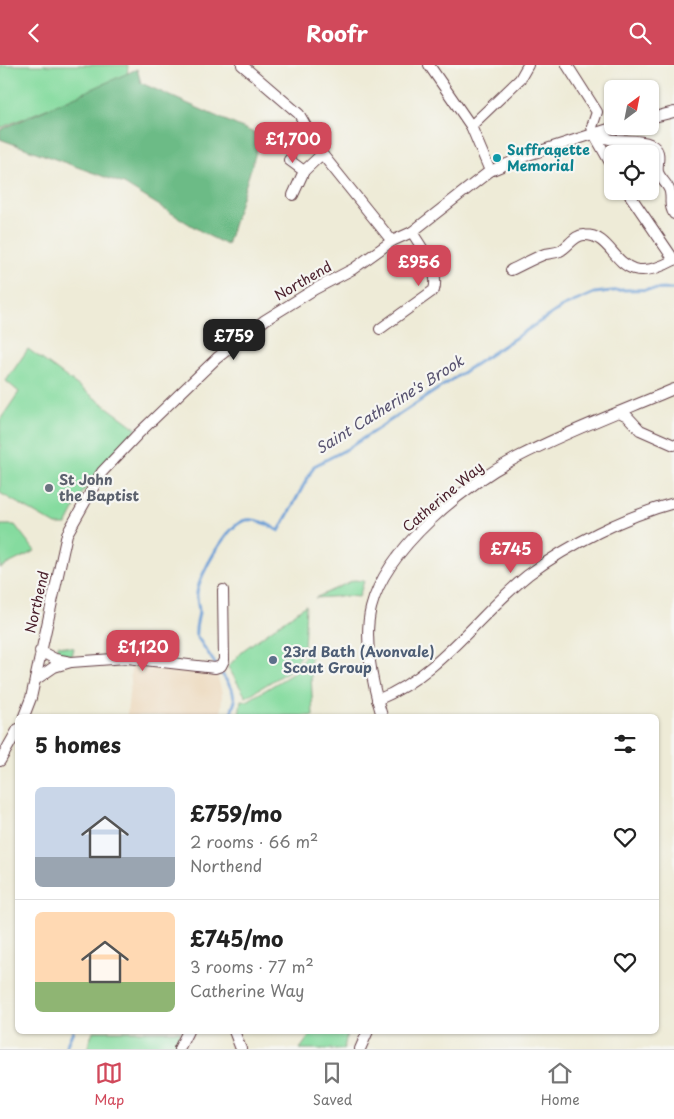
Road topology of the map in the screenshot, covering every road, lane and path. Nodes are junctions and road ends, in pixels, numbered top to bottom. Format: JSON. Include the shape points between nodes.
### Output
{"nodes":[{"id":1,"x":242,"y":65,"type":"edge"},
{"id":2,"x":429,"y":65,"type":"edge"},
{"id":3,"x":528,"y":65,"type":"edge"},
{"id":4,"x":567,"y":65,"type":"edge"},
{"id":5,"x":674,"y":112,"type":"edge"},
{"id":6,"x":659,"y":116,"type":"edge"},
{"id":7,"x":470,"y":126,"type":"junction"},
{"id":8,"x":604,"y":131,"type":"edge"},
{"id":9,"x":594,"y":134,"type":"junction"},
{"id":10,"x":604,"y":152,"type":"edge"},
{"id":11,"x":322,"y":155,"type":"junction"},
{"id":12,"x":289,"y":160,"type":"dead end"},
{"id":13,"x":304,"y":171,"type":"junction"},
{"id":14,"x":490,"y":171,"type":"junction"},
{"id":15,"x":293,"y":195,"type":"dead end"},
{"id":16,"x":633,"y":200,"type":"edge"},
{"id":17,"x":674,"y":214,"type":"edge"},
{"id":18,"x":412,"y":232,"type":"junction"},
{"id":19,"x":392,"y":241,"type":"junction"},
{"id":20,"x":674,"y":260,"type":"edge"},
{"id":21,"x":511,"y":270,"type":"dead end"},
{"id":22,"x":380,"y":329,"type":"dead end"},
{"id":23,"x":674,"y":389,"type":"edge"},
{"id":24,"x":618,"y":412,"type":"junction"},
{"id":25,"x":674,"y":445,"type":"edge"},
{"id":26,"x":674,"y":503,"type":"edge"},
{"id":27,"x":223,"y":590,"type":"dead end"},
{"id":28,"x":40,"y":651,"type":"junction"},
{"id":29,"x":71,"y":662,"type":"junction"},
{"id":30,"x":35,"y":680,"type":"junction"},
{"id":31,"x":377,"y":700,"type":"junction"},
{"id":32,"x":25,"y":714,"type":"edge"},
{"id":33,"x":381,"y":714,"type":"edge"},
{"id":34,"x":15,"y":734,"type":"edge"},
{"id":35,"x":0,"y":761,"type":"edge"},
{"id":36,"x":186,"y":1034,"type":"edge"},
{"id":37,"x":235,"y":1034,"type":"edge"},
{"id":38,"x":367,"y":1034,"type":"edge"},
{"id":39,"x":179,"y":1049,"type":"edge"},
{"id":40,"x":241,"y":1049,"type":"edge"},
{"id":41,"x":360,"y":1049,"type":"edge"}],
"edges":[{"from":1,"to":11,"type":"street","via":[[299,114]]},
{"from":2,"to":7,"type":"street"},
{"from":3,"to":7,"type":"street","via":[[520,79]]},
{"from":4,"to":9,"type":"street","via":[[597,112],[592,127]]},
{"from":5,"to":6,"type":"street"},
{"from":7,"to":14,"type":"street"},
{"from":8,"to":9,"type":"street","name":"Northend"},
{"from":9,"to":10,"type":"street"},
{"from":9,"to":14,"type":"street","name":"Northend","via":[[524,156]]},
{"from":9,"to":17,"type":"street","via":[[606,140],[651,145],[657,149],[660,156],[658,172],[670,192],[669,206]]},
{"from":11,"to":13,"type":"street"},
{"from":11,"to":19,"type":"street"},
{"from":12,"to":13,"type":"street"},
{"from":13,"to":15,"type":"street"},
{"from":14,"to":18,"type":"street","name":"Northend"},
{"from":16,"to":20,"type":"street"},
{"from":18,"to":19,"type":"street","name":"Northend"},
{"from":18,"to":22,"type":"street","via":[[435,272],[434,290]]},
{"from":19,"to":28,"type":"street","name":"Northend","via":[[353,269],[265,320],[217,358],[102,472],[67,534]]},
{"from":20,"to":21,"type":"street","via":[[661,267],[635,269],[619,261],[597,237],[587,234],[579,235],[560,251]]},
{"from":23,"to":24,"type":"street","name":"Catherine Way"},
{"from":24,"to":25,"type":"street","via":[[627,416],[640,430]]},
{"from":24,"to":31,"type":"street","name":"Catherine Way","via":[[517,458],[476,484],[433,519],[396,557],[371,608],[370,659]]},
{"from":26,"to":31,"type":"street","via":[[576,544],[528,575],[431,668]]},
{"from":27,"to":29,"type":"street","via":[[224,660],[218,667],[127,658]]},
{"from":28,"to":29,"type":"street","via":[[55,659]]},
{"from":28,"to":30,"type":"street","name":"Northend"},
{"from":29,"to":30,"type":"street","via":[[54,667]]},
{"from":30,"to":32,"type":"street","name":"Northend"},
{"from":31,"to":33,"type":"street","name":"Catherine Way"},
{"from":34,"to":35,"type":"street"},
{"from":36,"to":39,"type":"street"},
{"from":37,"to":40,"type":"street"},
{"from":38,"to":41,"type":"street"}]}
